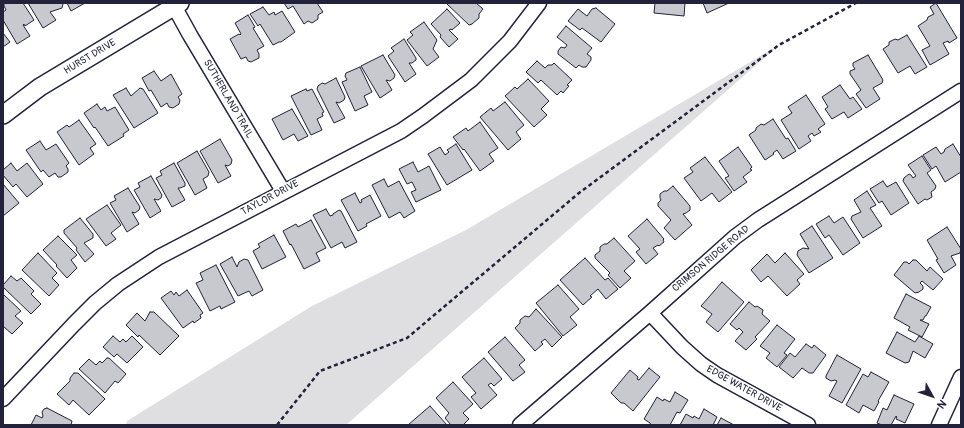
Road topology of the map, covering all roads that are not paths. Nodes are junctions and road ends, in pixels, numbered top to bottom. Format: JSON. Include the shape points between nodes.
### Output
{"nodes":[{"id":1,"x":539,"y":3,"type":"edge"},
{"id":2,"x":177,"y":5,"type":"edge"},
{"id":3,"x":961,"y":91,"type":"edge"},
{"id":4,"x":3,"y":115,"type":"edge"},
{"id":5,"x":283,"y":192,"type":"junction"},
{"id":6,"x":650,"y":313,"type":"junction"},
{"id":7,"x":961,"y":377,"type":"edge"},
{"id":8,"x":3,"y":398,"type":"edge"},
{"id":9,"x":520,"y":425,"type":"edge"},
{"id":10,"x":808,"y":425,"type":"edge"},
{"id":11,"x":939,"y":425,"type":"edge"}],
"edges":[{"from":1,"to":5,"type":"street","name":"TAYLOR DRIVE","via":[[510,41],[471,80],[423,116]]},
{"from":2,"to":4,"type":"street","name":"HURST DRIVE","via":[[40,87]]},
{"from":2,"to":5,"type":"street","name":"SUTHERLAND TRAIL","via":[[190,35]]},
{"from":3,"to":6,"type":"street","name":"CRIMSON RIDGE ROAD","via":[[758,220],[710,258]]},
{"from":5,"to":8,"type":"street","name":"TAYLOR DRIVE","via":[[158,257],[118,284],[95,303]]},
{"from":6,"to":9,"type":"street","name":"CRIMSON RIDGE ROAD"},
{"from":6,"to":10,"type":"street","name":"EDGE WATER DRIVE","via":[[701,364]]},
{"from":7,"to":11,"type":"street"}]}
